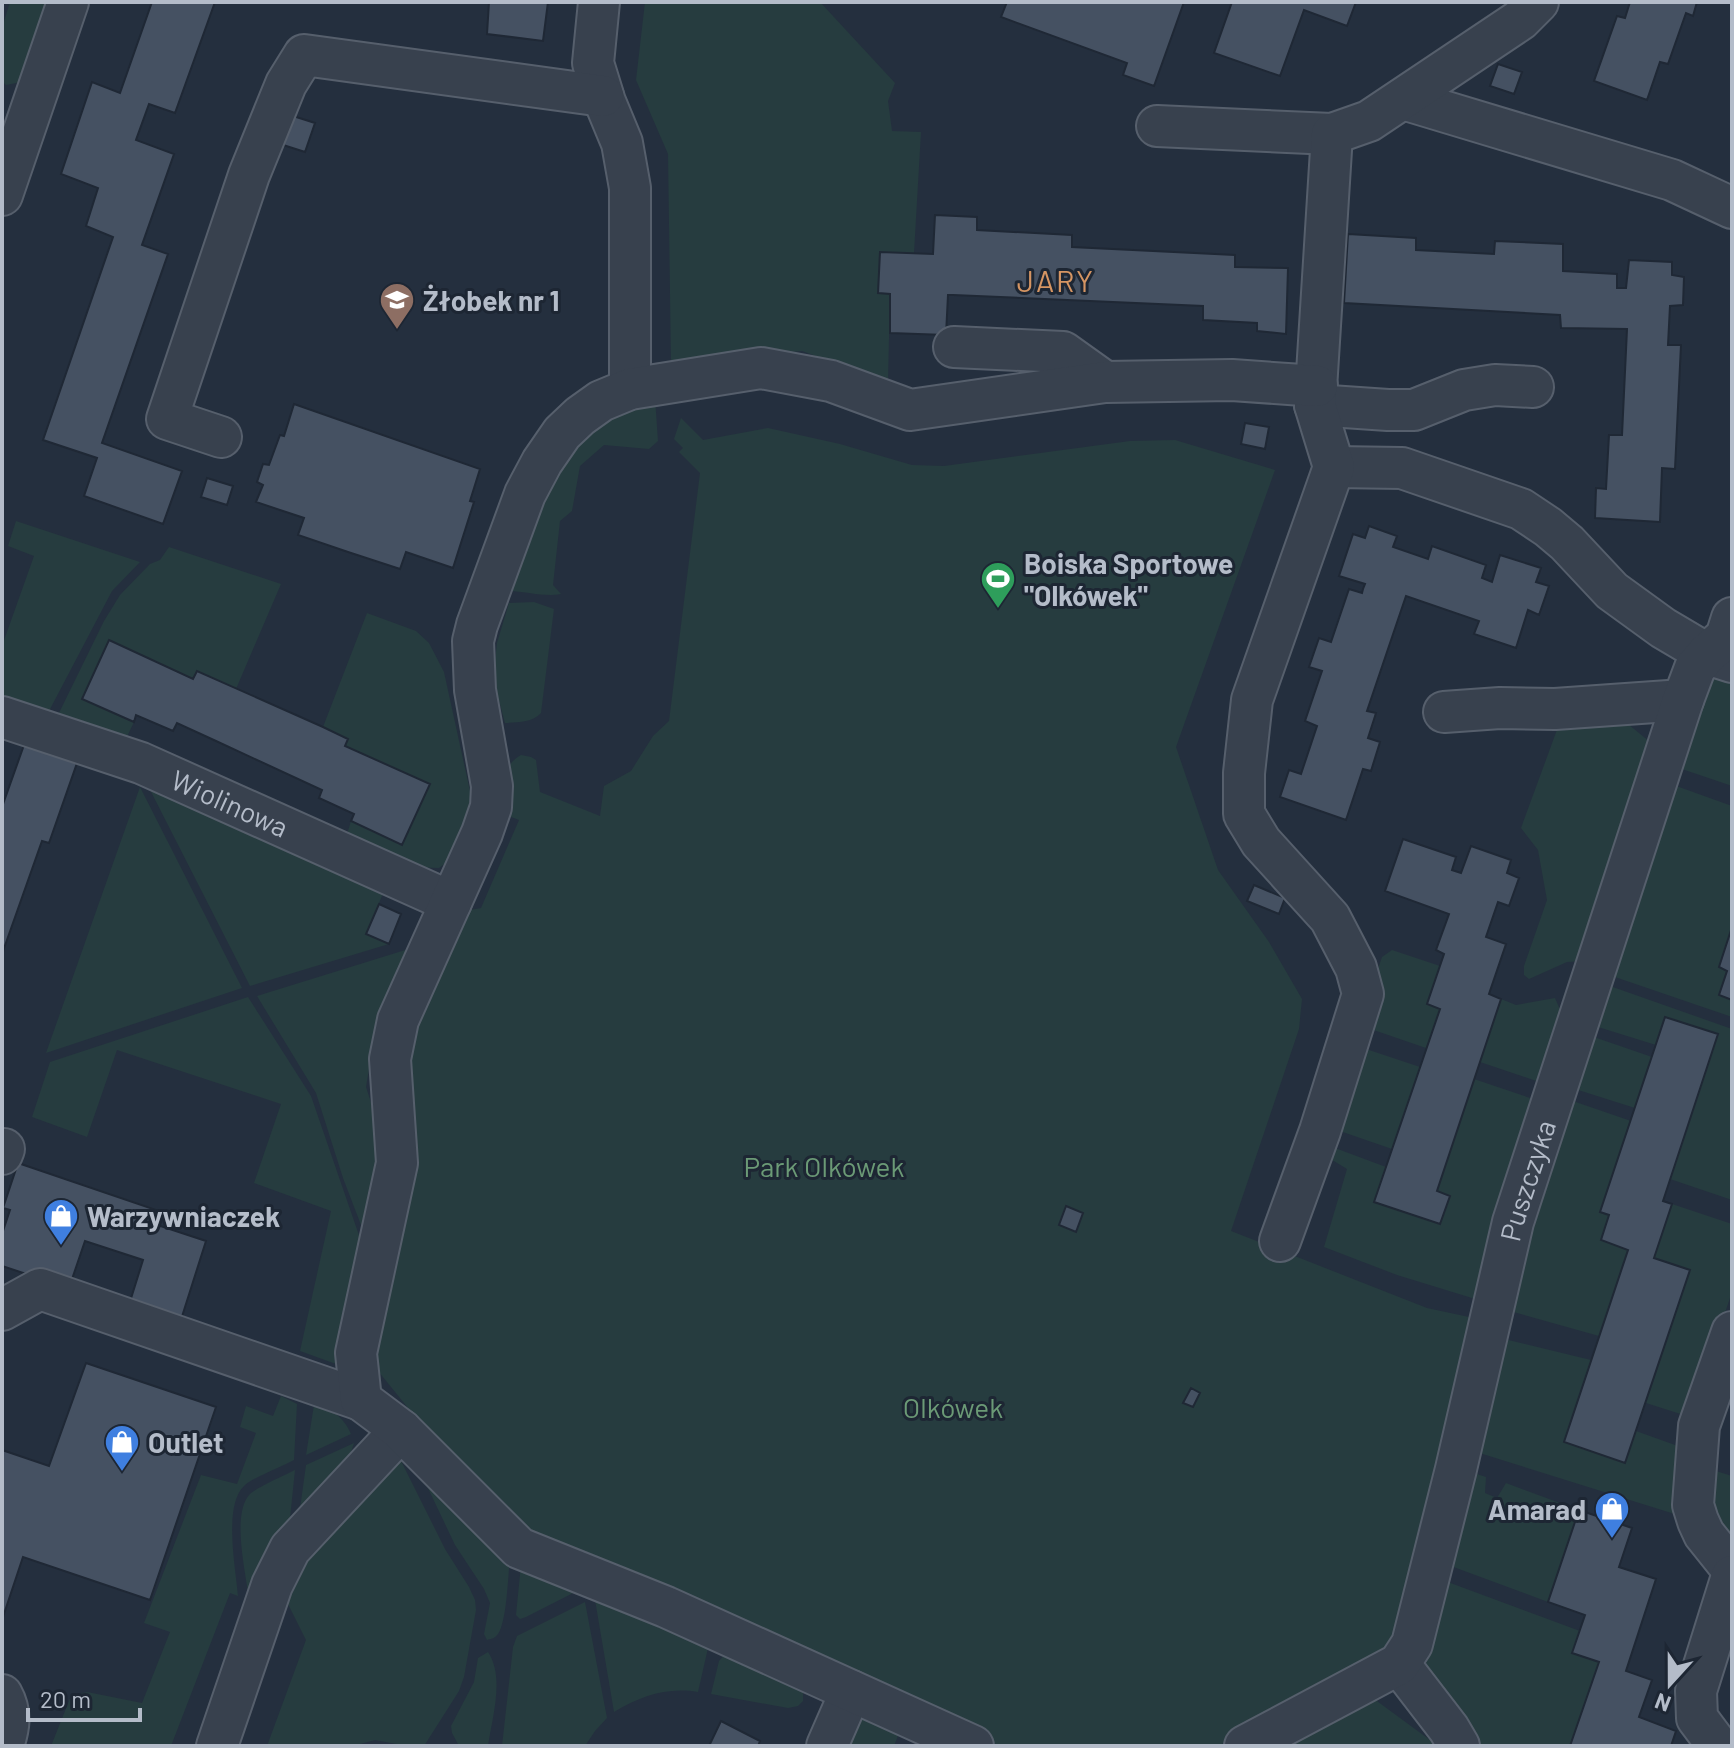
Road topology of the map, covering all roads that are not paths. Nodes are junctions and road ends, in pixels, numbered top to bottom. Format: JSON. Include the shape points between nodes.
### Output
{"nodes":[{"id":1,"x":68,"y":2,"type":"edge"},
{"id":2,"x":599,"y":2,"type":"edge"},
{"id":3,"x":1538,"y":2,"type":"edge"},
{"id":4,"x":603,"y":96,"type":"junction"},
{"id":5,"x":1403,"y":99,"type":"junction"},
{"id":6,"x":1157,"y":126,"type":"dead end"},
{"id":7,"x":1332,"y":134,"type":"junction"},
{"id":8,"x":2,"y":195,"type":"edge"},
{"id":9,"x":1732,"y":208,"type":"edge"},
{"id":10,"x":954,"y":347,"type":"dead end"},
{"id":11,"x":1105,"y":382,"type":"junction"},
{"id":12,"x":1533,"y":387,"type":"dead end"},
{"id":13,"x":630,"y":389,"type":"junction"},
{"id":14,"x":1316,"y":395,"type":"junction"},
{"id":15,"x":221,"y":437,"type":"dead end"},
{"id":16,"x":1334,"y":467,"type":"junction"},
{"id":17,"x":1732,"y":618,"type":"edge"},
{"id":18,"x":1720,"y":658,"type":"edge"},
{"id":19,"x":1683,"y":700,"type":"junction"},
{"id":20,"x":1444,"y":712,"type":"dead end"},
{"id":21,"x":2,"y":717,"type":"edge"},
{"id":22,"x":451,"y":902,"type":"junction"},
{"id":23,"x":1280,"y":1241,"type":"dead end"},
{"id":24,"x":2,"y":1310,"type":"edge"},
{"id":25,"x":1732,"y":1332,"type":"edge"},
{"id":26,"x":361,"y":1400,"type":"junction"},
{"id":27,"x":401,"y":1430,"type":"junction"},
{"id":28,"x":1732,"y":1569,"type":"edge"},
{"id":29,"x":1732,"y":1576,"type":"edge"},
{"id":30,"x":1399,"y":1664,"type":"junction"},
{"id":31,"x":851,"y":1691,"type":"junction"},
{"id":32,"x":2,"y":1695,"type":"edge"},
{"id":33,"x":3,"y":1746,"type":"edge"},
{"id":34,"x":217,"y":1746,"type":"edge"},
{"id":35,"x":827,"y":1746,"type":"edge"},
{"id":36,"x":973,"y":1746,"type":"edge"},
{"id":37,"x":1245,"y":1746,"type":"edge"},
{"id":38,"x":1459,"y":1746,"type":"edge"},
{"id":39,"x":1718,"y":1746,"type":"edge"}],
"edges":[{"from":1,"to":8,"type":"street"},
{"from":2,"to":4,"type":"street","via":[[593,63]]},
{"from":3,"to":5,"type":"street","via":[[1520,20]]},
{"from":4,"to":13,"type":"street","via":[[622,143],[630,188]]},
{"from":4,"to":15,"type":"street","via":[[304,55],[286,84],[249,175],[167,419]]},
{"from":5,"to":7,"type":"street","via":[[1369,121]]},
{"from":5,"to":9,"type":"street","via":[[1672,180]]},
{"from":6,"to":7,"type":"street"},
{"from":7,"to":14,"type":"street"},
{"from":10,"to":11,"type":"street","via":[[1063,352]]},
{"from":11,"to":13,"type":"street","via":[[910,410],[831,381],[761,368]]},
{"from":11,"to":14,"type":"street","via":[[1232,380]]},
{"from":12,"to":14,"type":"street","via":[[1464,390],[1414,410]]},
{"from":13,"to":22,"type":"street","via":[[580,416],[542,462],[477,625],[475,690],[491,807]]},
{"from":14,"to":16,"type":"street"},
{"from":16,"to":18,"type":"street","via":[[1402,468],[1521,509],[1567,543],[1612,591],[1663,628]]},
{"from":16,"to":23,"type":"street","via":[[1252,700],[1244,773],[1244,814],[1261,842],[1330,918],[1363,994]]},
{"from":17,"to":18,"type":"street","name":"Puszczyka"},
{"from":18,"to":19,"type":"street","name":"Puszczyka","via":[[1695,668]]},
{"from":19,"to":20,"type":"street"},
{"from":19,"to":30,"type":"street","name":"Puszczyka","via":[[1513,1222],[1412,1644]]},
{"from":21,"to":22,"type":"street","name":"Wiolinowa","via":[[141,763]]},
{"from":22,"to":26,"type":"street","via":[[398,1020],[390,1059],[397,1163],[356,1353]]},
{"from":24,"to":26,"type":"street","via":[[40,1289]]},
{"from":25,"to":28,"type":"street","via":[[1699,1426],[1693,1505],[1704,1534]]},
{"from":26,"to":27,"type":"street"},
{"from":27,"to":31,"type":"street","via":[[519,1548]]},
{"from":27,"to":34,"type":"street","via":[[290,1549],[272,1585]]},
{"from":29,"to":39,"type":"street","via":[[1696,1691],[1697,1718]]},
{"from":30,"to":37,"type":"street"},
{"from":30,"to":38,"type":"street"},
{"from":31,"to":35,"type":"street"},
{"from":31,"to":36,"type":"street"},
{"from":32,"to":33,"type":"street","via":[[9,1715]]}]}
